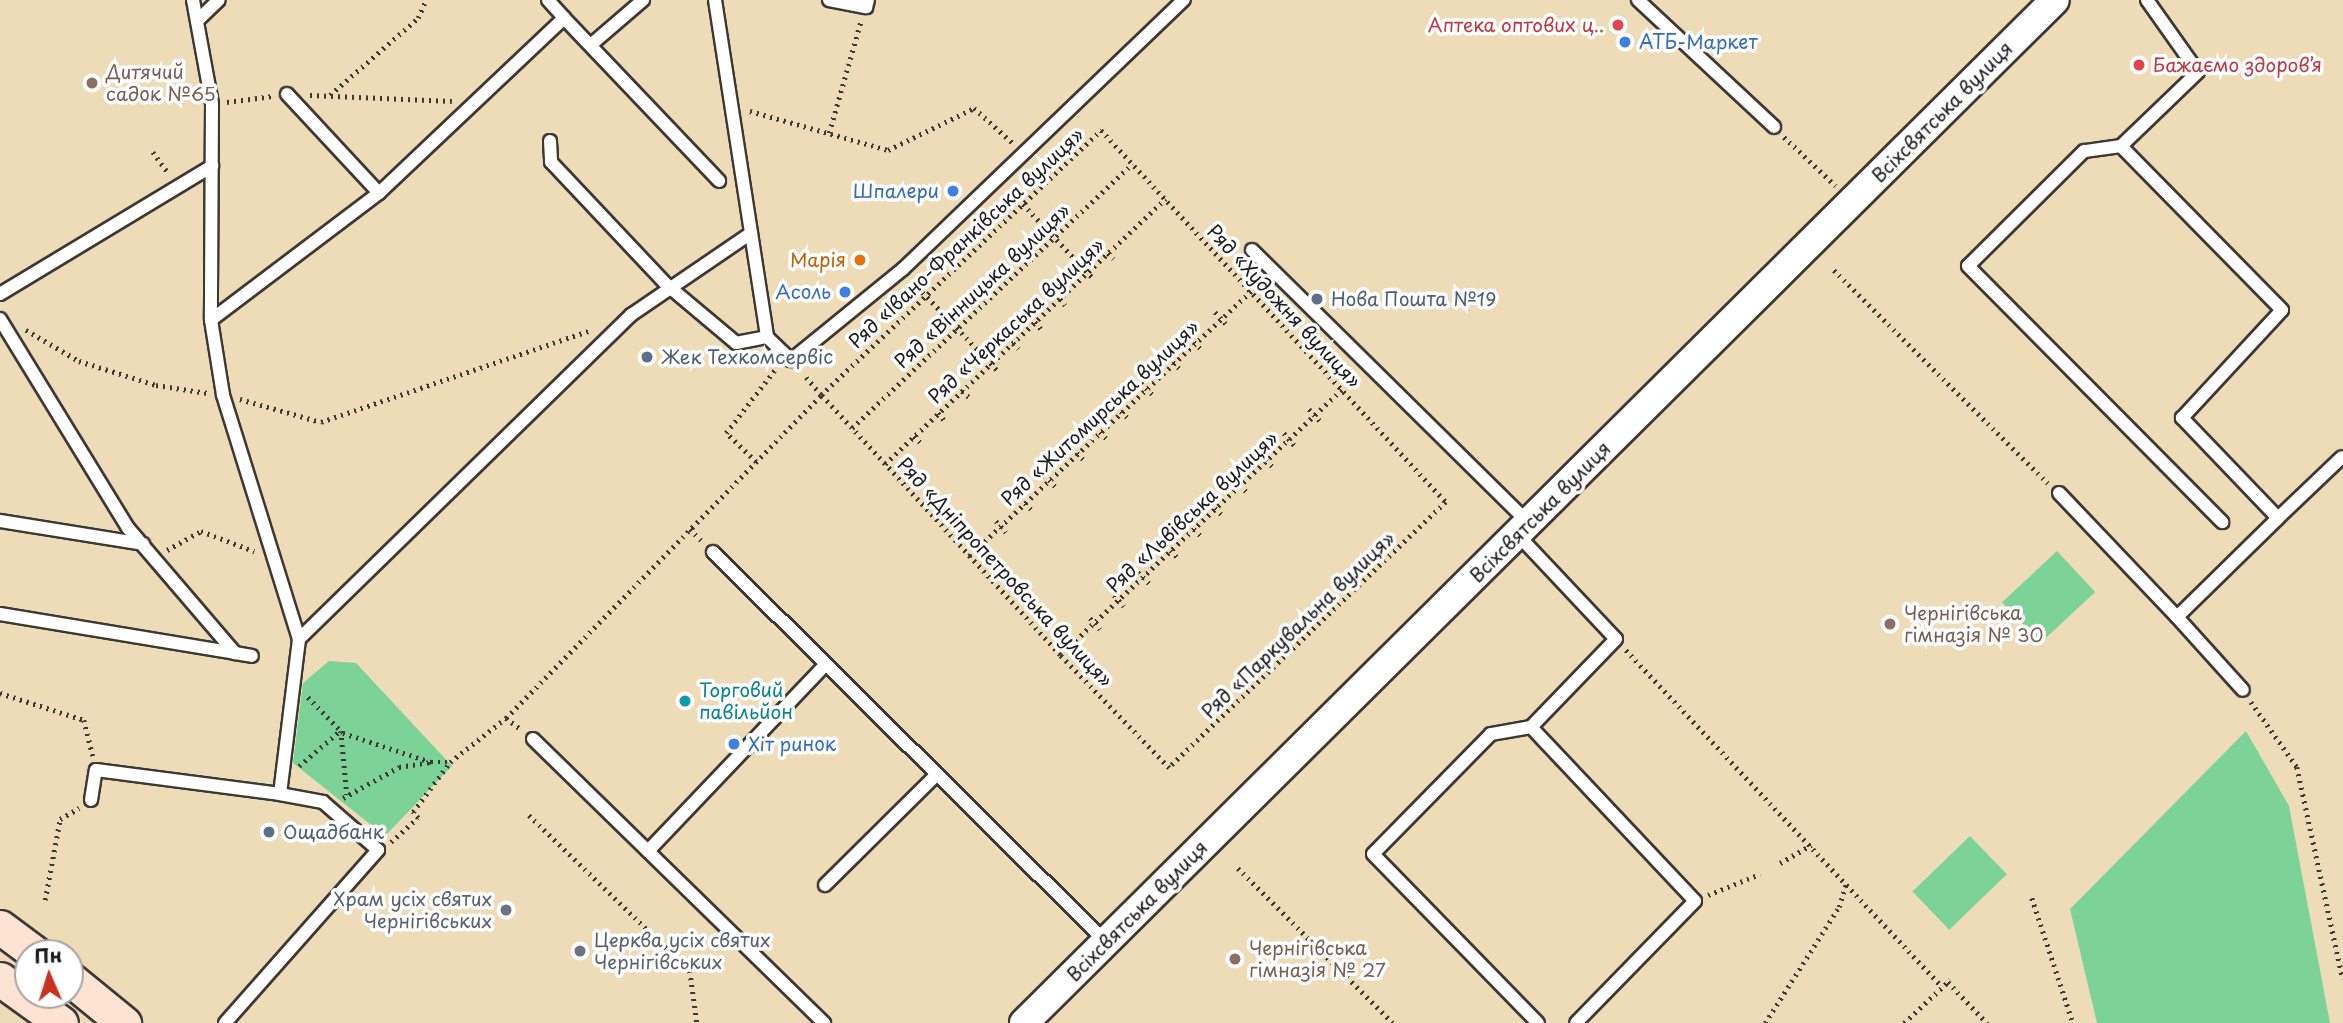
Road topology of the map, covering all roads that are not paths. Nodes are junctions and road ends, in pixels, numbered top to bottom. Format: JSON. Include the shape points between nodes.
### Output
{"nodes":[{"id":1,"x":193,"y":0,"type":"edge"},
{"id":2,"x":219,"y":0,"type":"edge"},
{"id":3,"x":548,"y":0,"type":"edge"},
{"id":4,"x":643,"y":0,"type":"edge"},
{"id":5,"x":715,"y":0,"type":"edge"},
{"id":6,"x":829,"y":0,"type":"edge"},
{"id":7,"x":1184,"y":0,"type":"edge"},
{"id":8,"x":1638,"y":0,"type":"edge"},
{"id":9,"x":2055,"y":0,"type":"edge"},
{"id":10,"x":2147,"y":0,"type":"edge"},
{"id":11,"x":867,"y":4,"type":"edge"},
{"id":12,"x":564,"y":18,"type":"junction"},
{"id":13,"x":197,"y":21,"type":"junction"},
{"id":14,"x":593,"y":43,"type":"junction"},
{"id":15,"x":287,"y":94,"type":"road end"},
{"id":16,"x":1773,"y":127,"type":"dead end"},
{"id":17,"x":550,"y":141,"type":"dead end"},
{"id":18,"x":2121,"y":146,"type":"junction"},
{"id":19,"x":212,"y":166,"type":"junction"},
{"id":20,"x":719,"y":181,"type":"dead end"},
{"id":21,"x":379,"y":193,"type":"junction"},
{"id":22,"x":751,"y":233,"type":"junction"},
{"id":23,"x":1252,"y":250,"type":"dead end"},
{"id":24,"x":667,"y":285,"type":"junction"},
{"id":25,"x":0,"y":294,"type":"edge"},
{"id":26,"x":0,"y":320,"type":"edge"},
{"id":27,"x":211,"y":320,"type":"junction"},
{"id":28,"x":767,"y":337,"type":"junction"},
{"id":29,"x":2342,"y":457,"type":"edge"},
{"id":30,"x":2059,"y":493,"type":"dead end"},
{"id":31,"x":2278,"y":518,"type":"junction"},
{"id":32,"x":0,"y":521,"type":"edge"},
{"id":33,"x":2222,"y":522,"type":"dead end"},
{"id":34,"x":1523,"y":528,"type":"junction"},
{"id":35,"x":143,"y":544,"type":"junction"},
{"id":36,"x":713,"y":552,"type":"dead end"},
{"id":37,"x":0,"y":614,"type":"edge"},
{"id":38,"x":2177,"y":617,"type":"junction"},
{"id":39,"x":299,"y":639,"type":"junction"},
{"id":40,"x":235,"y":653,"type":"junction"},
{"id":41,"x":251,"y":656,"type":"dead end"},
{"id":42,"x":825,"y":665,"type":"junction"},
{"id":43,"x":2243,"y":690,"type":"road end"},
{"id":44,"x":1531,"y":727,"type":"junction"},
{"id":45,"x":533,"y":739,"type":"dead end"},
{"id":46,"x":935,"y":776,"type":"junction"},
{"id":47,"x":281,"y":788,"type":"junction"},
{"id":48,"x":91,"y":800,"type":"road end"},
{"id":49,"x":648,"y":851,"type":"junction"},
{"id":50,"x":825,"y":885,"type":"dead end"},
{"id":51,"x":0,"y":928,"type":"edge"},
{"id":52,"x":15,"y":939,"type":"edge"},
{"id":53,"x":1106,"y":942,"type":"junction"},
{"id":54,"x":0,"y":979,"type":"edge"},
{"id":55,"x":84,"y":990,"type":"edge"},
{"id":56,"x":61,"y":1023,"type":"edge"},
{"id":57,"x":124,"y":1023,"type":"edge"},
{"id":58,"x":225,"y":1023,"type":"edge"},
{"id":59,"x":824,"y":1023,"type":"edge"},
{"id":60,"x":1024,"y":1023,"type":"edge"},
{"id":61,"x":1538,"y":1023,"type":"edge"},
{"id":62,"x":1576,"y":1023,"type":"edge"}],
"edges":[{"from":1,"to":13,"type":"lane"},
{"from":2,"to":13,"type":"lane"},
{"from":3,"to":12,"type":"lane"},
{"from":4,"to":14,"type":"lane"},
{"from":5,"to":22,"type":"lane"},
{"from":6,"to":11,"type":"lane"},
{"from":7,"to":28,"type":"lane","via":[[810,349],[784,357]]},
{"from":8,"to":16,"type":"lane"},
{"from":9,"to":34,"type":"street","name":"Всіхсвятська вулиця"},
{"from":10,"to":18,"type":"lane","via":[[2198,72]]},
{"from":12,"to":14,"type":"lane"},
{"from":12,"to":21,"type":"lane"},
{"from":13,"to":19,"type":"lane","via":[[212,104]]},
{"from":14,"to":20,"type":"lane"},
{"from":15,"to":21,"type":"lane"},
{"from":17,"to":24,"type":"lane","via":[[551,162]]},
{"from":18,"to":31,"type":"lane","via":[[2282,310],[2182,418]]},
{"from":18,"to":33,"type":"lane","via":[[2084,151],[1968,266]]},
{"from":19,"to":25,"type":"lane"},
{"from":19,"to":27,"type":"lane"},
{"from":21,"to":27,"type":"lane"},
{"from":22,"to":24,"type":"lane"},
{"from":22,"to":28,"type":"lane"},
{"from":23,"to":34,"type":"lane"},
{"from":24,"to":28,"type":"lane","via":[[736,343]]},
{"from":24,"to":39,"type":"lane"},
{"from":26,"to":35,"type":"lane"},
{"from":27,"to":39,"type":"lane","via":[[223,395]]},
{"from":29,"to":31,"type":"lane"},
{"from":30,"to":38,"type":"lane"},
{"from":31,"to":38,"type":"lane"},
{"from":32,"to":35,"type":"lane"},
{"from":34,"to":44,"type":"lane","via":[[1616,639]]},
{"from":34,"to":53,"type":"street","name":"Всіхсвятська вулиця"},
{"from":35,"to":40,"type":"lane"},
{"from":36,"to":42,"type":"lane"},
{"from":37,"to":40,"type":"lane"},
{"from":38,"to":43,"type":"lane"},
{"from":39,"to":47,"type":"lane"},
{"from":40,"to":41,"type":"lane"},
{"from":42,"to":46,"type":"lane"},
{"from":42,"to":49,"type":"lane"},
{"from":44,"to":61,"type":"lane","via":[[1491,733],[1373,854]]},
{"from":44,"to":62,"type":"lane","via":[[1695,901]]},
{"from":45,"to":49,"type":"lane"},
{"from":46,"to":50,"type":"lane"},
{"from":46,"to":53,"type":"lane"},
{"from":47,"to":48,"type":"lane","via":[[96,770]]},
{"from":47,"to":58,"type":"lane","via":[[330,808],[378,850]]},
{"from":49,"to":59,"type":"lane"},
{"from":51,"to":52,"type":"main road"},
{"from":53,"to":60,"type":"street","name":"Всіхсвятська вулиця"},
{"from":54,"to":56,"type":"main road"},
{"from":55,"to":57,"type":"main road"}]}
